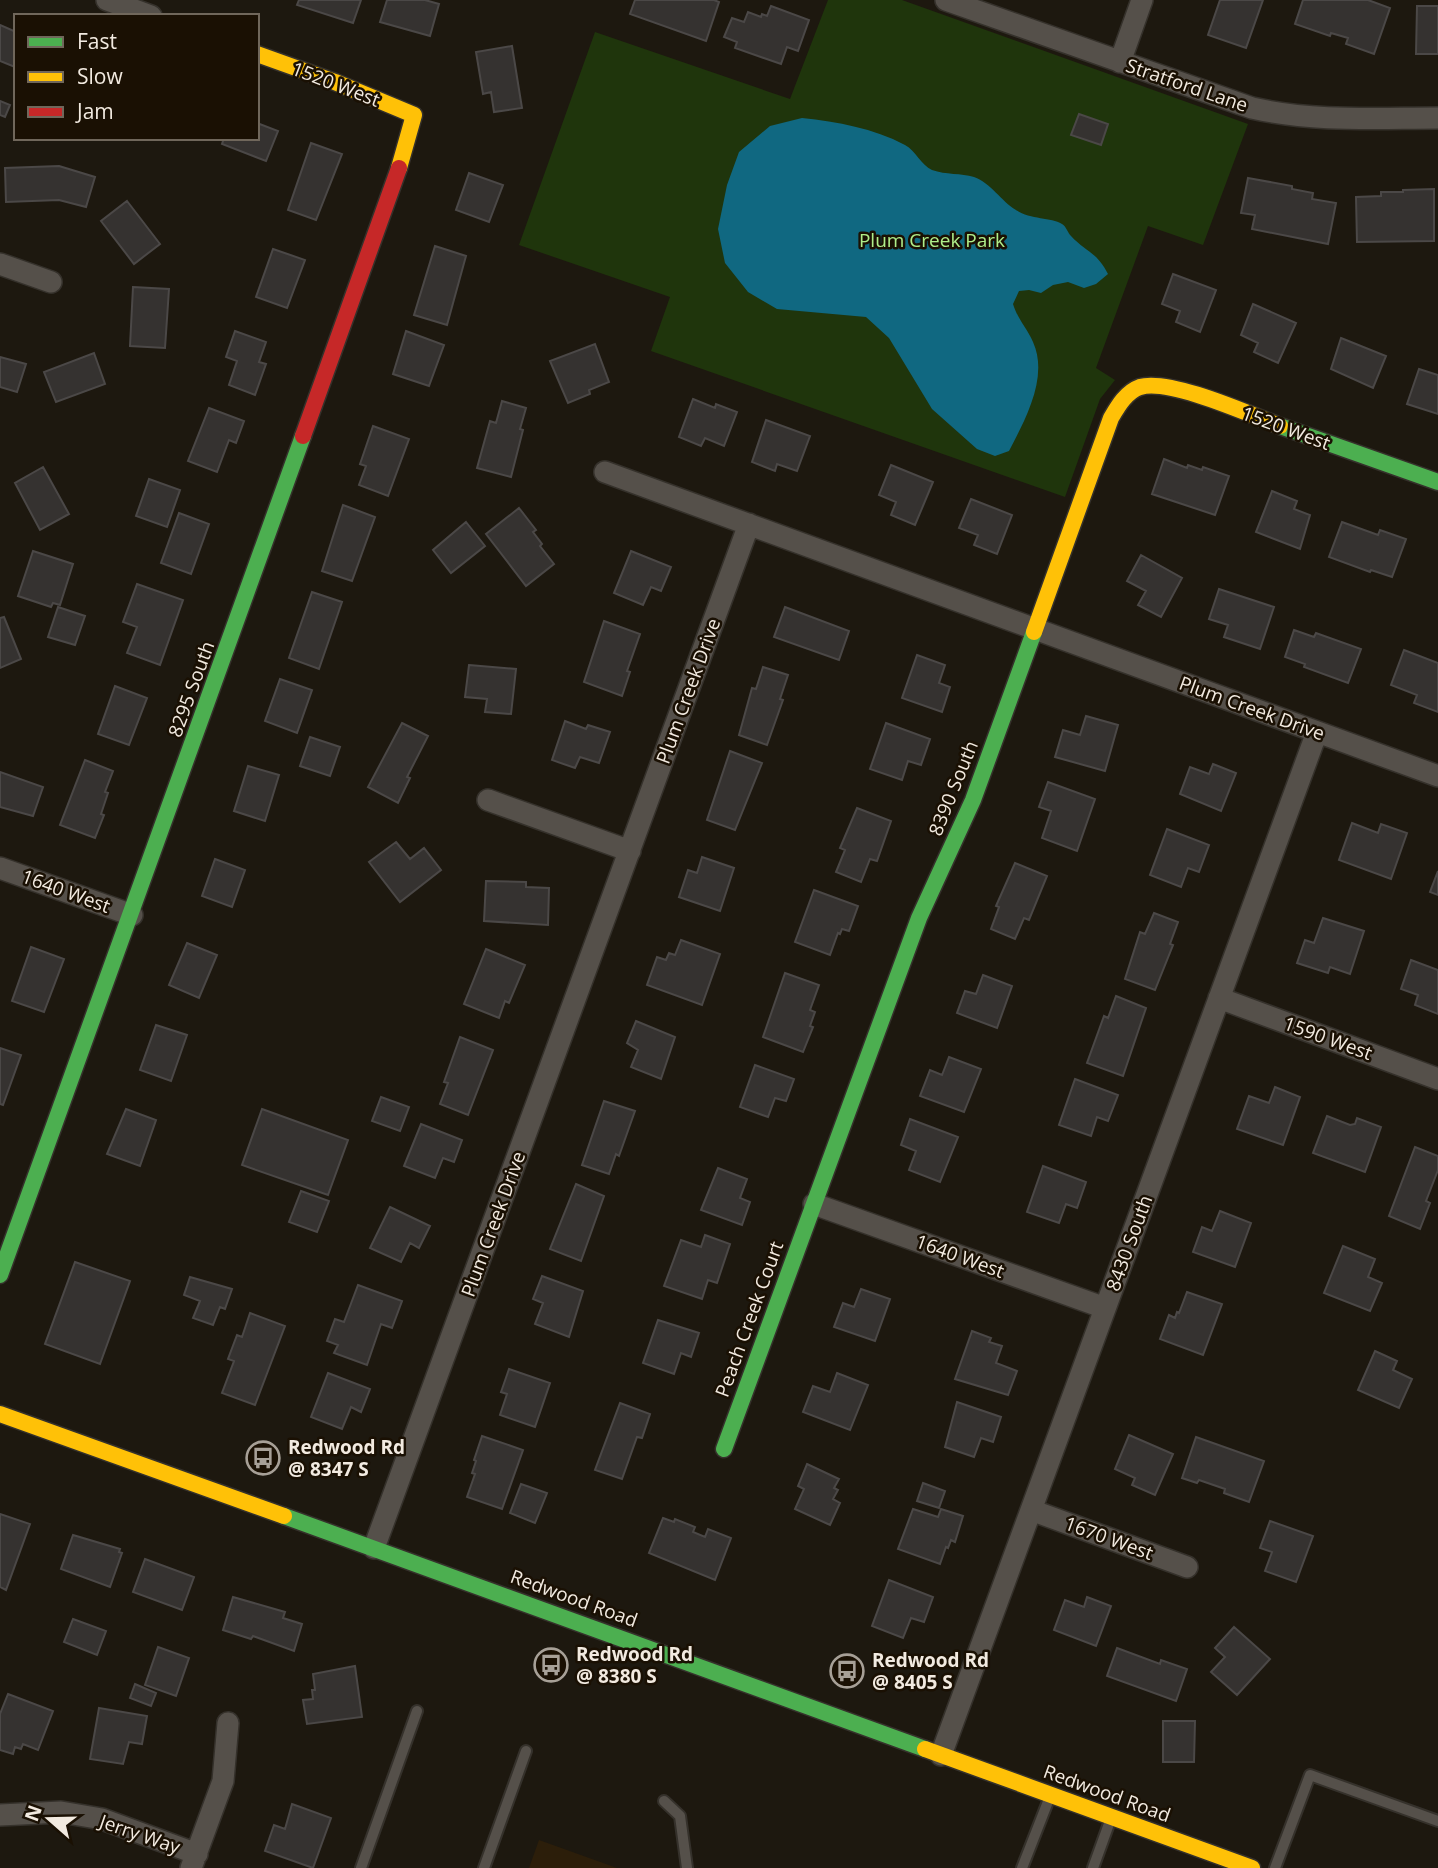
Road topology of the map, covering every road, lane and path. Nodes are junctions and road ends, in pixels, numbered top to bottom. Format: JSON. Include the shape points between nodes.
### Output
{"nodes":[{"id":1,"x":107,"y":0,"type":"edge"},
{"id":2,"x":946,"y":0,"type":"edge"},
{"id":3,"x":1142,"y":0,"type":"edge"},
{"id":4,"x":146,"y":14,"type":"edge"},
{"id":5,"x":259,"y":55,"type":"edge"},
{"id":6,"x":1120,"y":62,"type":"junction"},
{"id":7,"x":414,"y":116,"type":"joint"},
{"id":8,"x":1438,"y":118,"type":"edge"},
{"id":9,"x":0,"y":264,"type":"edge"},
{"id":10,"x":51,"y":282,"type":"dead end"},
{"id":11,"x":1132,"y":389,"type":"joint"},
{"id":12,"x":605,"y":472,"type":"dead end"},
{"id":13,"x":1438,"y":482,"type":"edge"},
{"id":14,"x":749,"y":524,"type":"junction"},
{"id":15,"x":1035,"y":630,"type":"junction"},
{"id":16,"x":1317,"y":732,"type":"junction"},
{"id":17,"x":1438,"y":776,"type":"edge"},
{"id":18,"x":488,"y":800,"type":"dead end"},
{"id":19,"x":630,"y":851,"type":"junction"},
{"id":20,"x":0,"y":868,"type":"edge"},
{"id":21,"x":132,"y":915,"type":"junction"},
{"id":22,"x":1219,"y":998,"type":"junction"},
{"id":23,"x":1438,"y":1079,"type":"edge"},
{"id":24,"x":814,"y":1203,"type":"junction"},
{"id":25,"x":0,"y":1275,"type":"edge"},
{"id":26,"x":1105,"y":1308,"type":"junction"},
{"id":27,"x":0,"y":1414,"type":"edge"},
{"id":28,"x":724,"y":1449,"type":"dead end"},
{"id":29,"x":1031,"y":1510,"type":"junction"},
{"id":30,"x":374,"y":1548,"type":"junction"},
{"id":31,"x":1187,"y":1567,"type":"dead end"},
{"id":32,"x":417,"y":1711,"type":"dead end"},
{"id":33,"x":228,"y":1723,"type":"dead end"},
{"id":34,"x":526,"y":1751,"type":"dead end"},
{"id":35,"x":941,"y":1755,"type":"junction"},
{"id":36,"x":1051,"y":1795,"type":"junction"},
{"id":37,"x":664,"y":1801,"type":"dead end"},
{"id":38,"x":0,"y":1815,"type":"edge"},
{"id":39,"x":1112,"y":1817,"type":"junction"},
{"id":40,"x":1438,"y":1821,"type":"edge"},
{"id":41,"x":194,"y":1861,"type":"edge"},
{"id":42,"x":361,"y":1868,"type":"edge"},
{"id":43,"x":484,"y":1868,"type":"edge"},
{"id":44,"x":687,"y":1868,"type":"edge"},
{"id":45,"x":1022,"y":1868,"type":"edge"},
{"id":46,"x":1093,"y":1868,"type":"edge"},
{"id":47,"x":1252,"y":1868,"type":"edge"},
{"id":48,"x":1275,"y":1868,"type":"edge"}],
"edges":[{"from":1,"to":4,"type":"street"},
{"from":2,"to":6,"type":"street","name":"Stratford Lane"},
{"from":3,"to":6,"type":"street"},
{"from":5,"to":7,"type":"street","name":"1520 West"},
{"from":6,"to":8,"type":"street","name":"Stratford Lane","via":[[1280,114]]},
{"from":7,"to":21,"type":"street","name":"8295 South","via":[[391,194]]},
{"from":9,"to":10,"type":"street"},
{"from":11,"to":13,"type":"street","name":"1520 West","via":[[1149,383],[1168,386]]},
{"from":11,"to":15,"type":"street","name":"8390 South","via":[[1111,418]]},
{"from":12,"to":14,"type":"street"},
{"from":14,"to":15,"type":"street","name":"Plum Creek Drive"},
{"from":14,"to":19,"type":"street","name":"Plum Creek Drive"},
{"from":15,"to":16,"type":"street","name":"Plum Creek Drive"},
{"from":15,"to":24,"type":"street","name":"8390 South","via":[[973,800],[919,918]]},
{"from":16,"to":17,"type":"street","name":"Plum Creek Drive"},
{"from":16,"to":22,"type":"street","name":"8430 South"},
{"from":18,"to":19,"type":"street"},
{"from":19,"to":30,"type":"street","name":"Plum Creek Drive"},
{"from":20,"to":21,"type":"street","name":"1640 West"},
{"from":21,"to":25,"type":"street","name":"8295 South"},
{"from":22,"to":23,"type":"street","name":"1590 West"},
{"from":22,"to":26,"type":"street","name":"8430 South"},
{"from":24,"to":26,"type":"street","name":"1640 West"},
{"from":24,"to":28,"type":"street","name":"Peach Creek Court"},
{"from":26,"to":29,"type":"street","name":"8430 South"},
{"from":27,"to":30,"type":"street","name":"Redwood Road"},
{"from":29,"to":31,"type":"street","name":"1670 West"},
{"from":29,"to":35,"type":"street","name":"8430 South"},
{"from":30,"to":35,"type":"street","name":"Redwood Road"},
{"from":32,"to":42,"type":"lane"},
{"from":33,"to":41,"type":"street","via":[[223,1781]]},
{"from":34,"to":43,"type":"lane"},
{"from":35,"to":36,"type":"street","name":"Redwood Road"},
{"from":36,"to":39,"type":"street","name":"Redwood Road"},
{"from":36,"to":45,"type":"lane"},
{"from":37,"to":44,"type":"lane","via":[[680,1816]]},
{"from":38,"to":41,"type":"street","name":"Jerry Way","via":[[61,1812],[102,1819]]},
{"from":39,"to":46,"type":"lane"},
{"from":39,"to":47,"type":"street","name":"Redwood Road"},
{"from":40,"to":48,"type":"lane","via":[[1310,1775]]}]}
